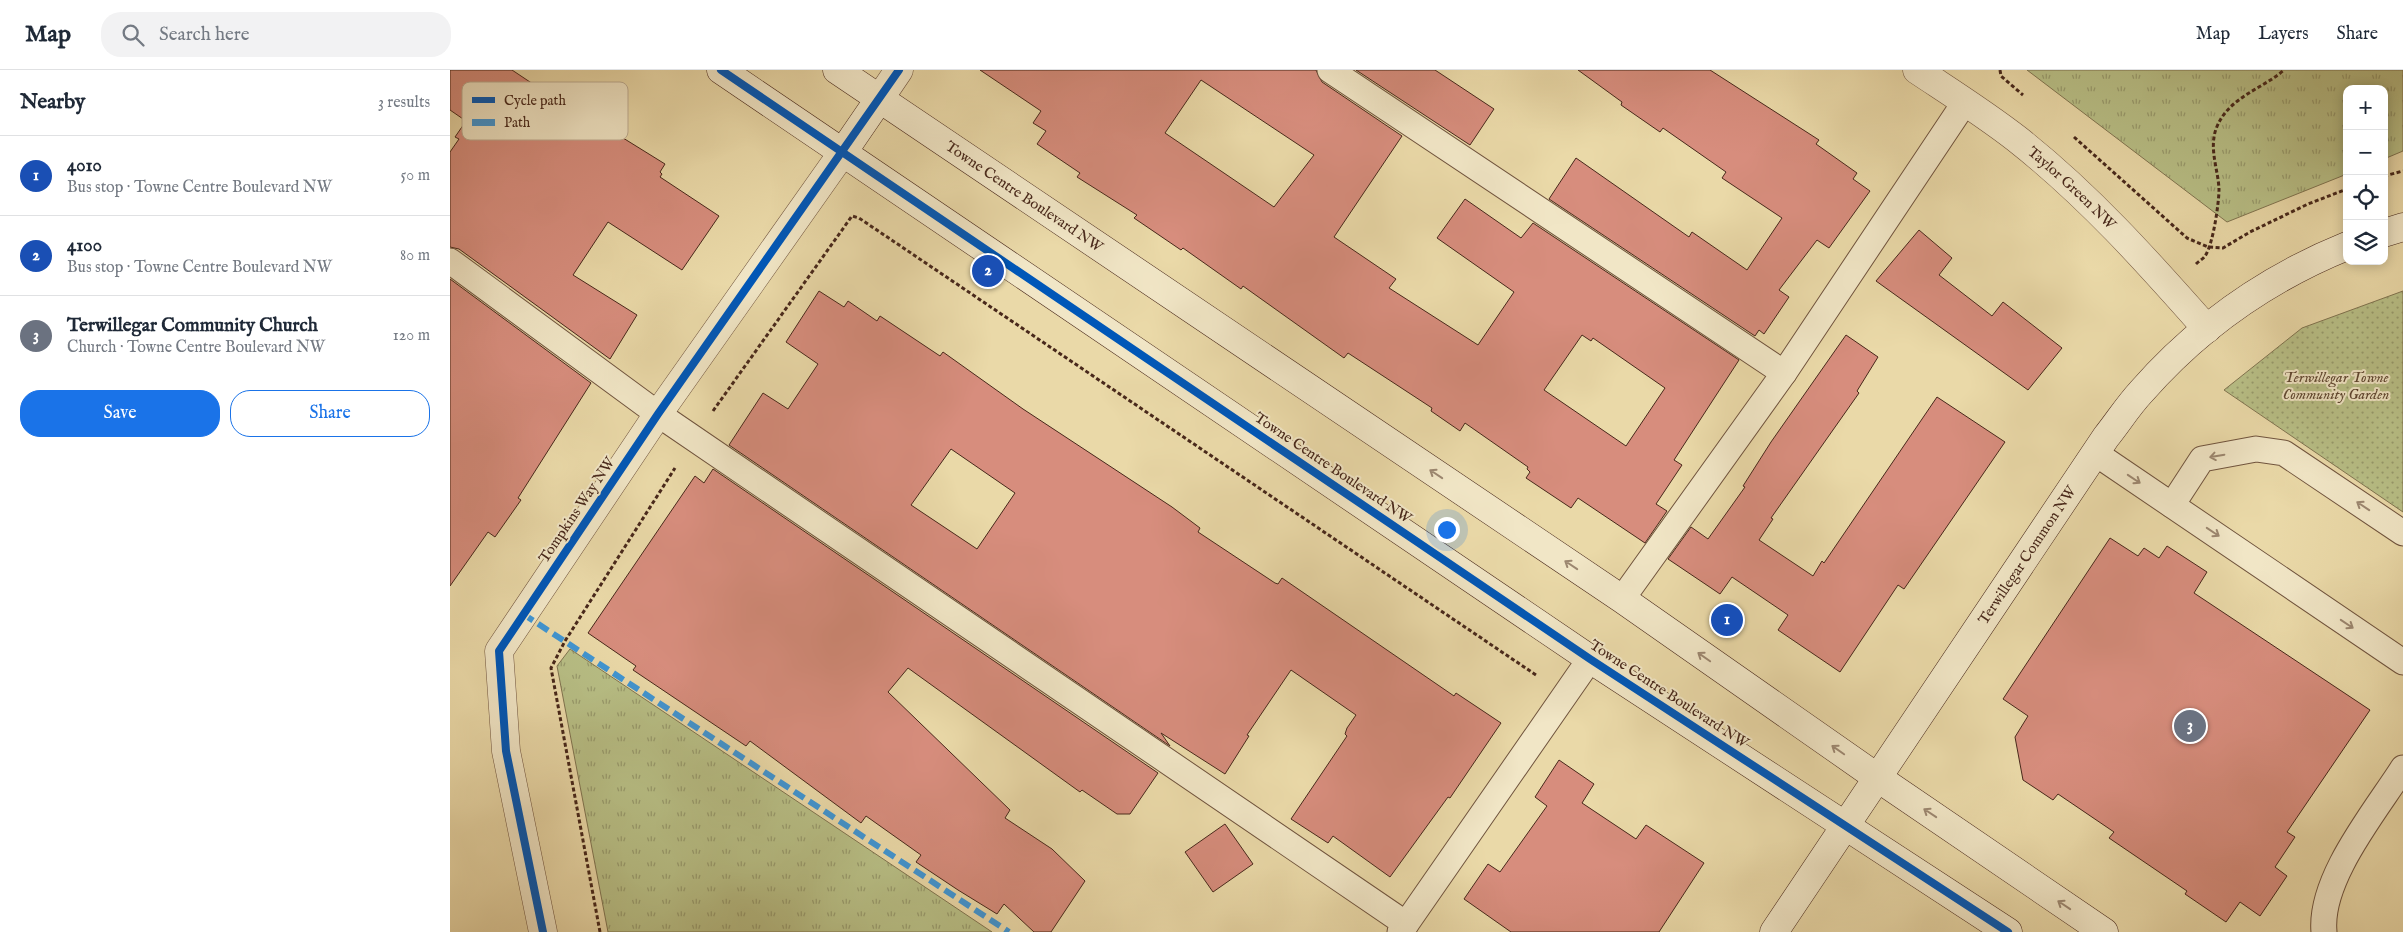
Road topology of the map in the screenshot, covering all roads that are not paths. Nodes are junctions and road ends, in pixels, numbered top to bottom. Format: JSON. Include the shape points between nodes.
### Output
{"nodes":[{"id":1,"x":721,"y":70,"type":"edge"},
{"id":2,"x":837,"y":70,"type":"edge"},
{"id":3,"x":899,"y":70,"type":"edge"},
{"id":4,"x":1330,"y":70,"type":"edge"},
{"id":5,"x":1917,"y":70,"type":"edge"},
{"id":6,"x":880,"y":98,"type":"junction"},
{"id":7,"x":1965,"y":102,"type":"junction"},
{"id":8,"x":843,"y":152,"type":"junction"},
{"id":9,"x":2403,"y":227,"type":"edge"},
{"id":10,"x":2388,"y":232,"type":"edge"},
{"id":11,"x":2343,"y":248,"type":"edge"},
{"id":12,"x":450,"y":261,"type":"edge"},
{"id":13,"x":2207,"y":329,"type":"junction"},
{"id":14,"x":1784,"y":372,"type":"junction"},
{"id":15,"x":658,"y":414,"type":"junction"},
{"id":16,"x":2095,"y":453,"type":"junction"},
{"id":17,"x":2172,"y":505,"type":"junction"},
{"id":18,"x":2403,"y":534,"type":"edge"},
{"id":19,"x":1622,"y":600,"type":"junction"},
{"id":20,"x":1590,"y":658,"type":"junction"},
{"id":21,"x":2403,"y":662,"type":"edge"},
{"id":22,"x":2403,"y":768,"type":"edge"},
{"id":23,"x":1878,"y":778,"type":"junction"},
{"id":24,"x":1846,"y":826,"type":"junction"},
{"id":25,"x":1403,"y":928,"type":"edge"},
{"id":26,"x":543,"y":932,"type":"edge"},
{"id":27,"x":1774,"y":932,"type":"edge"},
{"id":28,"x":2008,"y":932,"type":"edge"},
{"id":29,"x":2104,"y":932,"type":"edge"},
{"id":30,"x":2324,"y":932,"type":"edge"}],
"edges":[{"from":1,"to":8,"type":"street","name":"Towne Centre Boulevard NW"},
{"from":2,"to":6,"type":"street","name":"Towne Centre Boulevard NW"},
{"from":3,"to":6,"type":"street"},
{"from":4,"to":14,"type":"lane"},
{"from":5,"to":7,"type":"street","name":"Taylor Green NW"},
{"from":6,"to":8,"type":"street"},
{"from":19,"to":6,"type":"street","name":"Towne Centre Boulevard NW","one_way":true},
{"from":7,"to":13,"type":"street","name":"Taylor Green NW","via":[[2016,138],[2087,199]]},
{"from":7,"to":14,"type":"lane"},
{"from":8,"to":15,"type":"street","name":"Tompkins Way NW"},
{"from":8,"to":20,"type":"street","name":"Towne Centre Boulevard NW"},
{"from":9,"to":10,"type":"street"},
{"from":11,"to":13,"type":"street","name":"Terwillegar Common NW","via":[[2309,261],[2280,278]]},
{"from":12,"to":15,"type":"lane"},
{"from":13,"to":16,"type":"street","name":"Terwillegar Common NW","via":[[2140,392]]},
{"from":14,"to":19,"type":"lane"},
{"from":15,"to":25,"type":"lane"},
{"from":15,"to":26,"type":"street","name":"Tompkins Way NW","via":[[499,650],[506,751]]},
{"from":16,"to":17,"type":"lane","one_way":true},
{"from":16,"to":23,"type":"street","name":"Terwillegar Common NW"},
{"from":18,"to":17,"type":"lane","one_way":true,"via":[[2284,453],[2256,450],[2202,459]]},
{"from":17,"to":21,"type":"lane","one_way":true},
{"from":23,"to":19,"type":"street","name":"Towne Centre Boulevard NW","one_way":true},
{"from":20,"to":24,"type":"street","name":"Towne Centre Boulevard NW"},
{"from":20,"to":25,"type":"lane"},
{"from":22,"to":30,"type":"lane","via":[[2328,891]]},
{"from":23,"to":24,"type":"street","name":"Terwillegar Common NW"},
{"from":29,"to":23,"type":"street","name":"Towne Centre Boulevard NW","one_way":true},
{"from":24,"to":27,"type":"street","name":"Terwillegar Common NW"},
{"from":24,"to":28,"type":"street","name":"Towne Centre Boulevard NW"}]}
